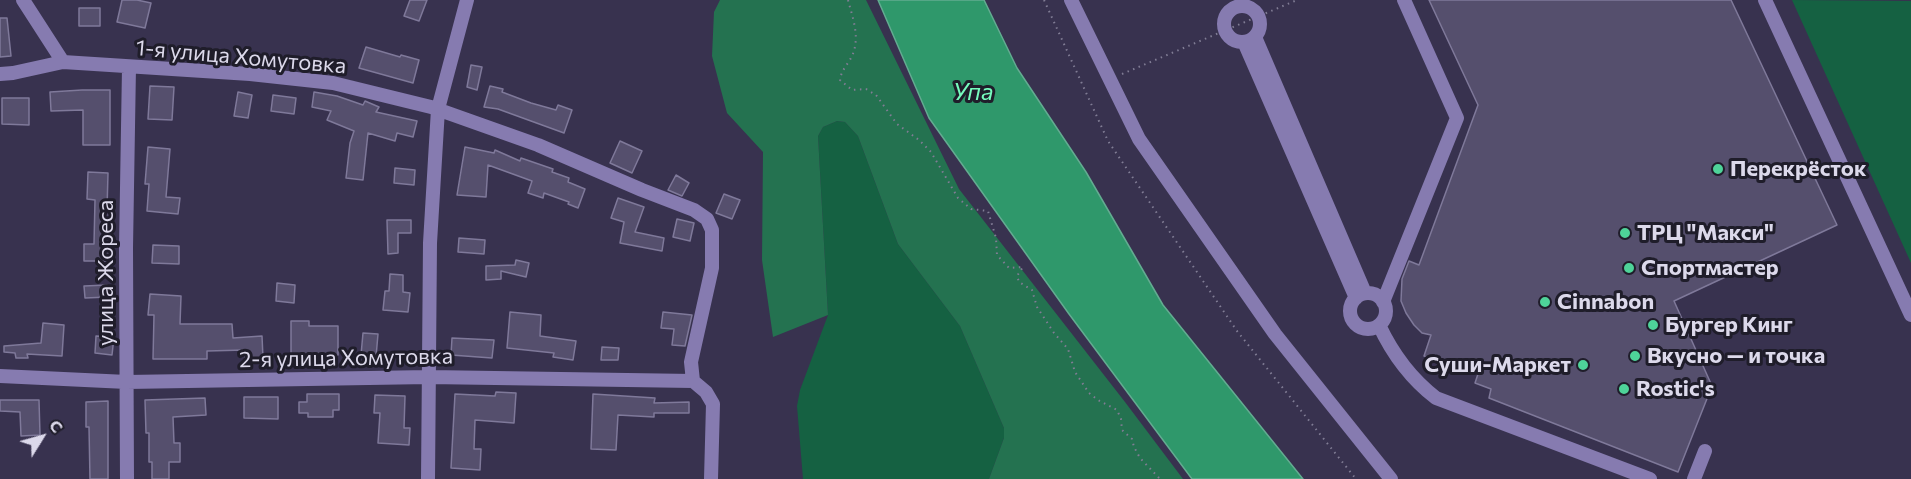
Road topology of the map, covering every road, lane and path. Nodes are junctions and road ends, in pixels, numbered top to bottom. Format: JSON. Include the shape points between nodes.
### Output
{"nodes":[{"id":1,"x":23,"y":0,"type":"edge"},
{"id":2,"x":467,"y":0,"type":"edge"},
{"id":3,"x":848,"y":0,"type":"edge"},
{"id":4,"x":1044,"y":0,"type":"edge"},
{"id":5,"x":1071,"y":0,"type":"edge"},
{"id":6,"x":1297,"y":0,"type":"edge"},
{"id":7,"x":1404,"y":0,"type":"edge"},
{"id":8,"x":1765,"y":0,"type":"edge"},
{"id":9,"x":1232,"y":4,"type":"edge"},
{"id":10,"x":1259,"y":17,"type":"junction"},
{"id":11,"x":1225,"y":32,"type":"junction"},
{"id":12,"x":1249,"y":40,"type":"junction"},
{"id":13,"x":63,"y":62,"type":"junction"},
{"id":14,"x":129,"y":67,"type":"junction"},
{"id":15,"x":0,"y":74,"type":"edge"},
{"id":16,"x":1110,"y":79,"type":"junction"},
{"id":17,"x":438,"y":109,"type":"junction"},
{"id":18,"x":1361,"y":296,"type":"junction"},
{"id":19,"x":1383,"y":302,"type":"junction"},
{"id":20,"x":1911,"y":315,"type":"edge"},
{"id":21,"x":1379,"y":325,"type":"junction"},
{"id":22,"x":0,"y":376,"type":"edge"},
{"id":23,"x":429,"y":377,"type":"junction"},
{"id":24,"x":693,"y":381,"type":"junction"},
{"id":25,"x":127,"y":382,"type":"junction"},
{"id":26,"x":1705,"y":451,"type":"dead end"},
{"id":27,"x":127,"y":479,"type":"edge"},
{"id":28,"x":428,"y":479,"type":"edge"},
{"id":29,"x":711,"y":479,"type":"edge"},
{"id":30,"x":1160,"y":479,"type":"edge"},
{"id":31,"x":1356,"y":479,"type":"edge"},
{"id":32,"x":1391,"y":479,"type":"edge"},
{"id":33,"x":1650,"y":479,"type":"edge"},
{"id":34,"x":1694,"y":479,"type":"edge"}],
"edges":[{"from":1,"to":13,"type":"street"},
{"from":2,"to":17,"type":"street"},
{"from":3,"to":30,"type":"path","via":[[856,32],[852,56],[840,80],[852,90],[866,89],[876,95],[897,124],[931,152],[958,198],[971,209],[988,211],[997,255],[1007,267],[1023,267],[1018,281],[1032,291],[1035,304],[1068,349],[1075,372],[1089,393],[1117,410],[1122,430]]},
{"from":4,"to":31,"type":"path","via":[[1108,141],[1237,332]]},
{"from":5,"to":16,"type":"street"},
{"from":6,"to":10,"type":"path"},
{"from":7,"to":19,"type":"street","via":[[1456,118]]},
{"from":8,"to":20,"type":"street"},
{"from":9,"to":10,"type":"street","via":[[1250,8]]},
{"from":9,"to":11,"type":"street","via":[[1224,21]]},
{"from":10,"to":11,"type":"path"},
{"from":10,"to":12,"type":"street","via":[[1260,27]]},
{"from":11,"to":12,"type":"street","via":[[1233,40]]},
{"from":11,"to":16,"type":"path"},
{"from":12,"to":18,"type":"street"},
{"from":13,"to":14,"type":"street","name":"1-я улица Хомутовка"},
{"from":13,"to":15,"type":"street","name":"1-я улица Хомутовка"},
{"from":14,"to":17,"type":"street","name":"1-я улица Хомутовка","via":[[333,83]]},
{"from":14,"to":25,"type":"street","name":"улица Жореса"},
{"from":16,"to":32,"type":"street","via":[[1139,139],[1269,325]]},
{"from":17,"to":23,"type":"street","via":[[430,243]]},
{"from":17,"to":24,"type":"street","name":"1-я улица Хомутовка","via":[[538,145],[694,210],[707,219],[712,230],[712,268],[691,362]]},
{"from":18,"to":19,"type":"street","via":[[1376,295]]},
{"from":18,"to":21,"type":"street","via":[[1350,307],[1351,318],[1358,326],[1369,329]]},
{"from":19,"to":21,"type":"street","via":[[1385,317]]},
{"from":21,"to":33,"type":"street","via":[[1398,361],[1436,398]]},
{"from":22,"to":25,"type":"street","name":"2-я улица Хомутовка"},
{"from":23,"to":24,"type":"street","name":"2-я улица Хомутовка"},
{"from":23,"to":25,"type":"street","name":"2-я улица Хомутовка"},
{"from":23,"to":28,"type":"street"},
{"from":24,"to":29,"type":"street","via":[[713,404]]},
{"from":25,"to":27,"type":"street","name":"улица Жореса"},
{"from":26,"to":34,"type":"street"}]}
